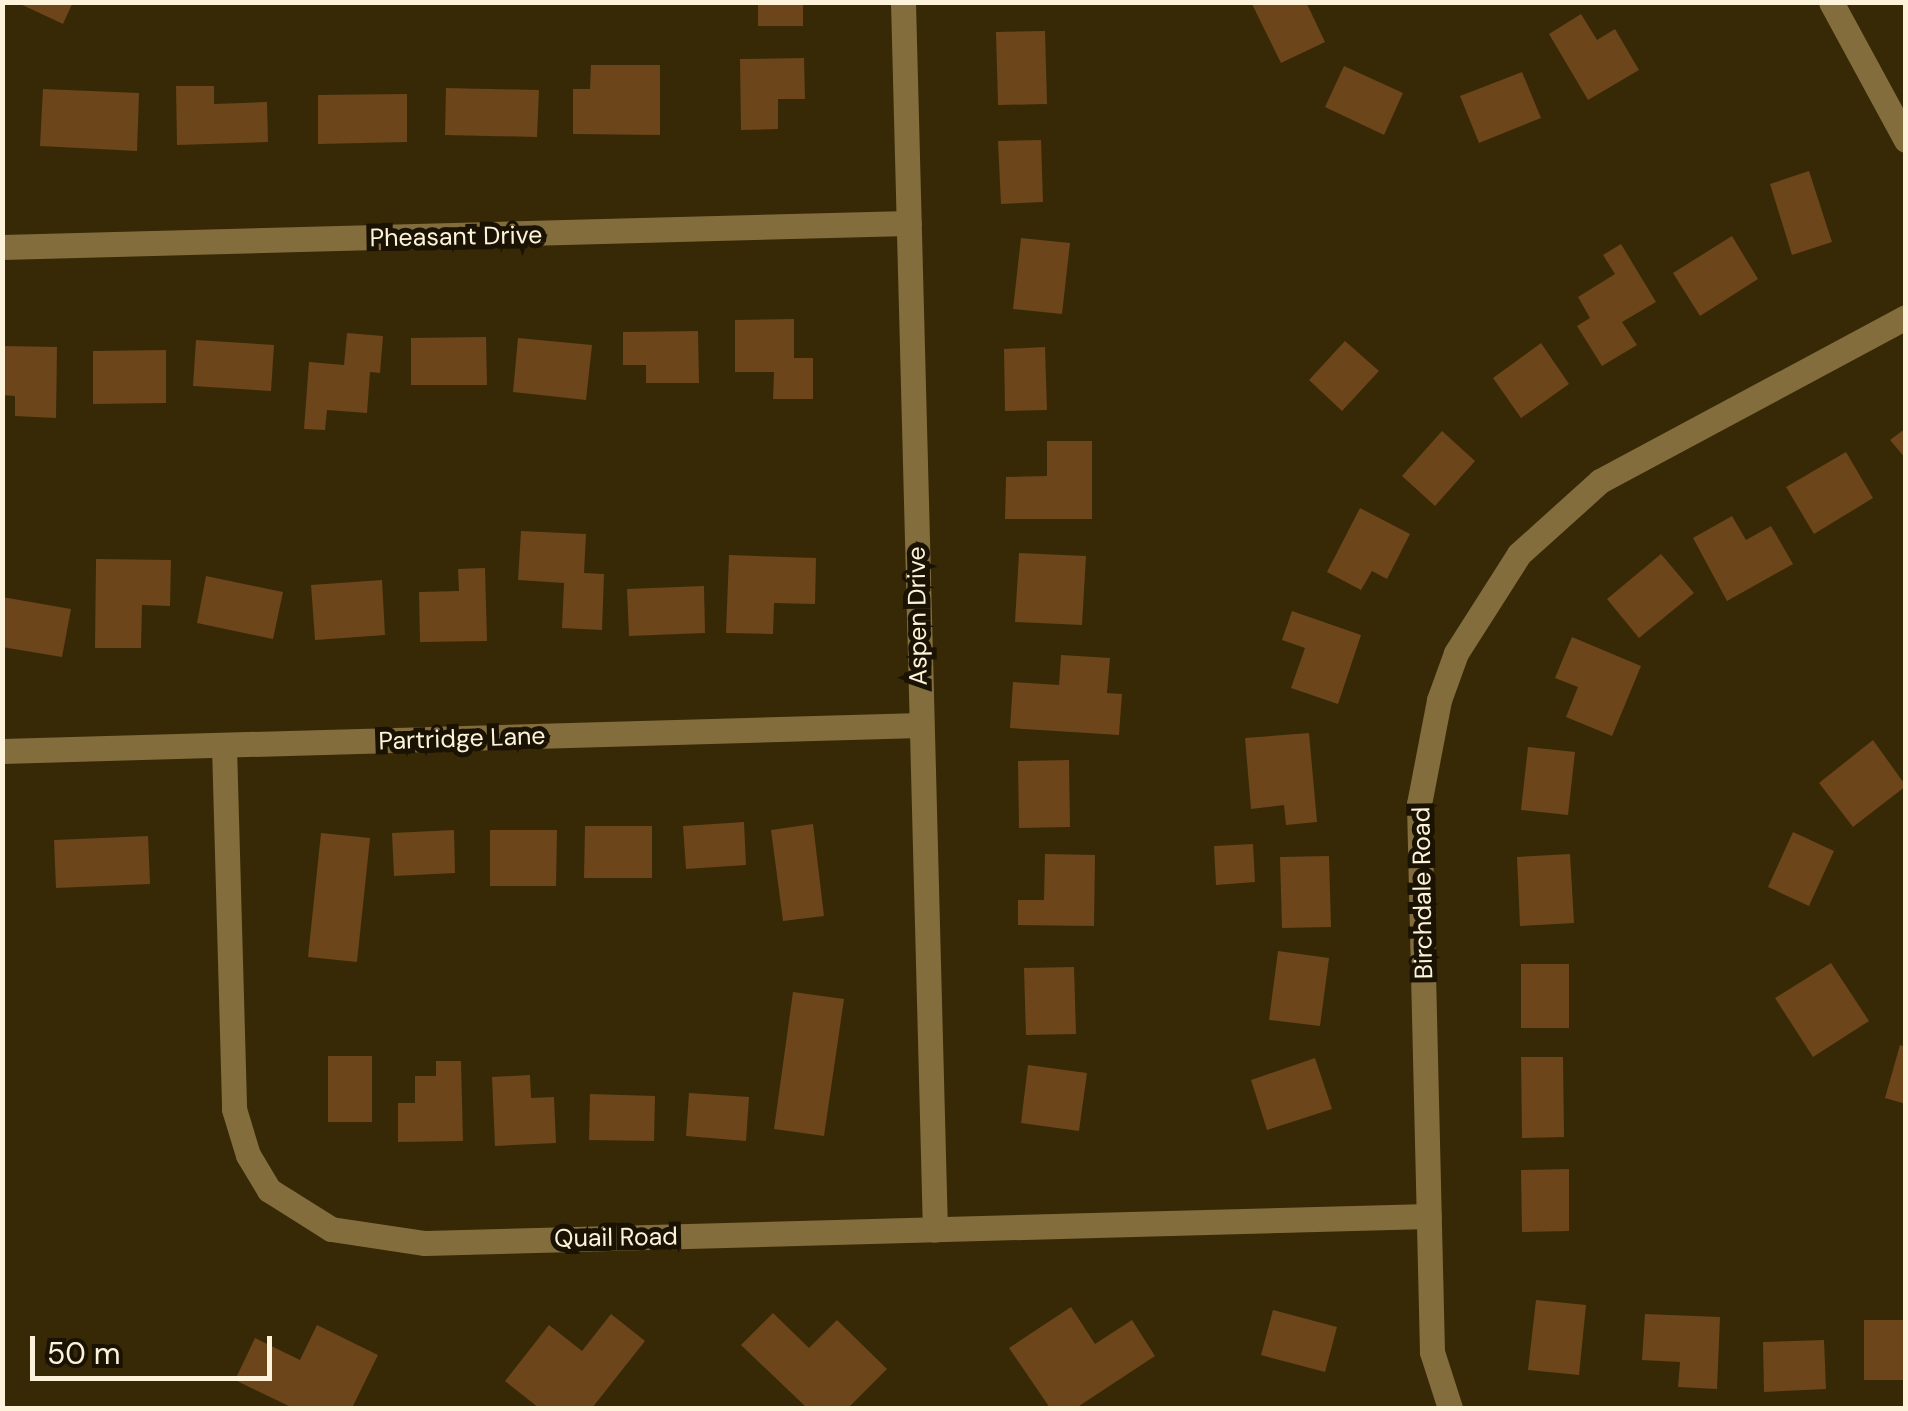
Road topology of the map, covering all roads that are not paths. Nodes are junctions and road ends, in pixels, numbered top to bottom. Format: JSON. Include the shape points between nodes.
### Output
{"nodes":[{"id":1,"x":903,"y":2,"type":"edge"},
{"id":2,"x":1832,"y":2,"type":"edge"},
{"id":3,"x":1906,"y":140,"type":"edge"},
{"id":4,"x":909,"y":222,"type":"junction"},
{"id":5,"x":2,"y":248,"type":"edge"},
{"id":6,"x":1906,"y":318,"type":"edge"},
{"id":7,"x":920,"y":725,"type":"junction"},
{"id":8,"x":224,"y":746,"type":"junction"},
{"id":9,"x":2,"y":751,"type":"edge"},
{"id":10,"x":1429,"y":1216,"type":"junction"},
{"id":11,"x":934,"y":1230,"type":"junction"},
{"id":12,"x":1450,"y":1408,"type":"edge"}],
"edges":[{"from":1,"to":4,"type":"street","name":"Aspen Drive"},
{"from":2,"to":3,"type":"street"},
{"from":4,"to":5,"type":"street","name":"Pheasant Drive"},
{"from":4,"to":7,"type":"street","name":"Aspen Drive"},
{"from":6,"to":10,"type":"street","name":"Birchdale Road","via":[[1600,481],[1519,554],[1456,653],[1439,700],[1419,804]]},
{"from":7,"to":8,"type":"street","name":"Partridge Lane"},
{"from":7,"to":11,"type":"street","name":"Aspen Drive"},
{"from":8,"to":9,"type":"street","name":"Partridge Lane"},
{"from":8,"to":11,"type":"street","name":"Quail Road","via":[[234,1108],[258,1177],[288,1207],[331,1229],[425,1242]]},
{"from":10,"to":11,"type":"street","name":"Quail Road"},
{"from":10,"to":12,"type":"street","name":"Birchdale Road","via":[[1432,1352]]}]}
